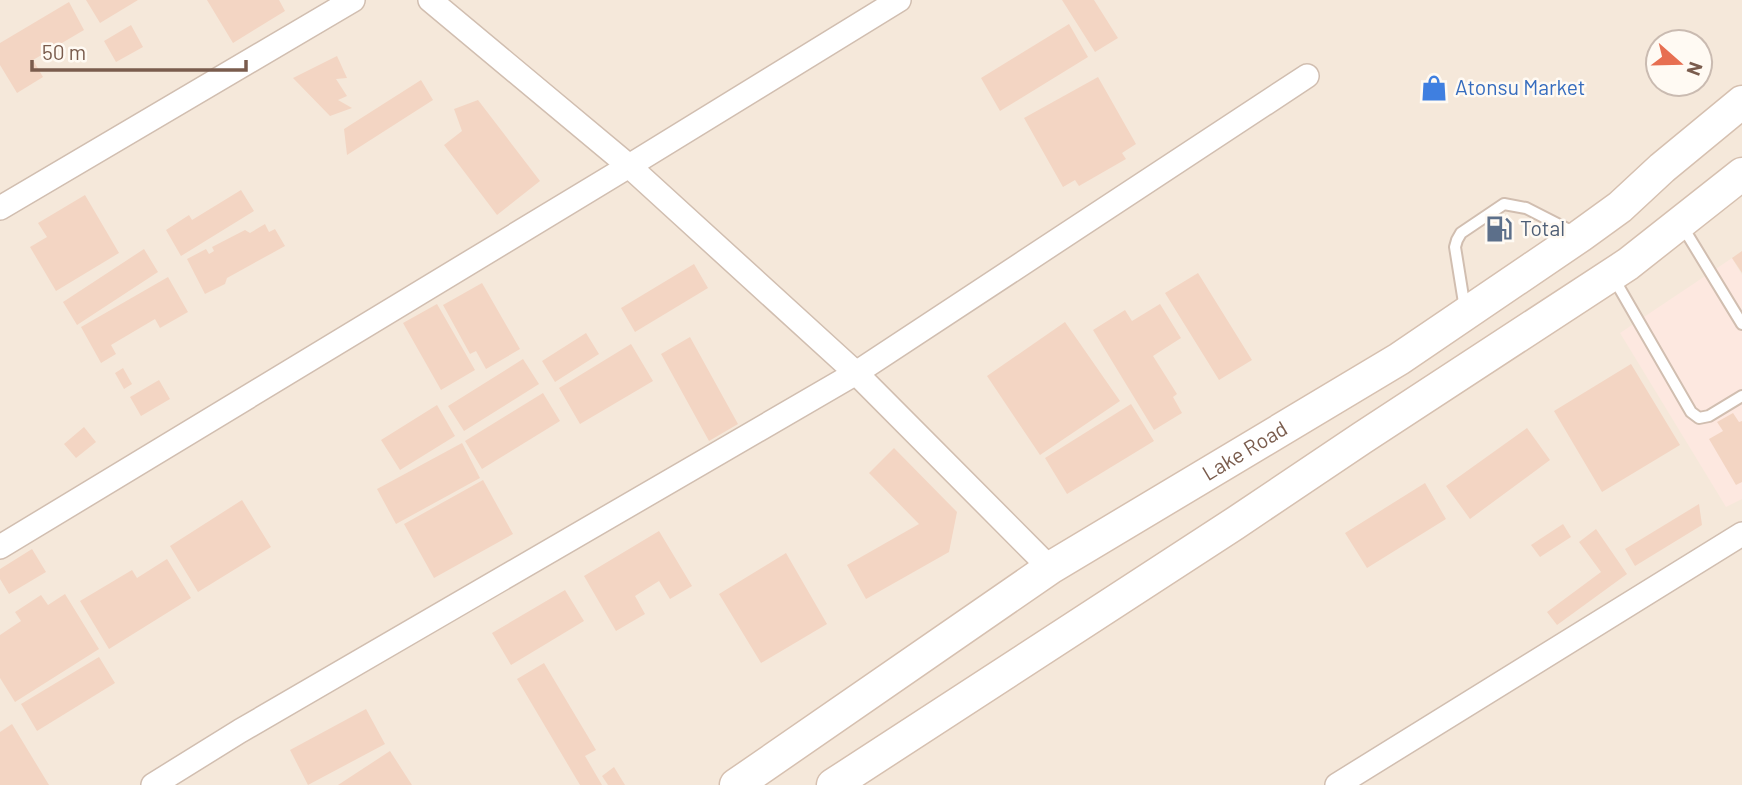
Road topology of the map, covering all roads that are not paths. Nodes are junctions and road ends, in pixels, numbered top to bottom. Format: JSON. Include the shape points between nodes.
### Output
{"nodes":[{"id":1,"x":353,"y":0,"type":"edge"},
{"id":2,"x":430,"y":0,"type":"edge"},
{"id":3,"x":899,"y":0,"type":"edge"},
{"id":4,"x":1307,"y":76,"type":"dead end"},
{"id":5,"x":1742,"y":102,"type":"edge"},
{"id":6,"x":629,"y":166,"type":"junction"},
{"id":7,"x":1742,"y":174,"type":"edge"},
{"id":8,"x":0,"y":208,"type":"edge"},
{"id":9,"x":1680,"y":222,"type":"junction"},
{"id":10,"x":1580,"y":236,"type":"junction"},
{"id":11,"x":1612,"y":274,"type":"junction"},
{"id":12,"x":1466,"y":313,"type":"junction"},
{"id":13,"x":1742,"y":324,"type":"edge"},
{"id":14,"x":856,"y":373,"type":"junction"},
{"id":15,"x":1742,"y":397,"type":"edge"},
{"id":16,"x":1742,"y":534,"type":"edge"},
{"id":17,"x":0,"y":547,"type":"edge"},
{"id":18,"x":1050,"y":568,"type":"junction"},
{"id":19,"x":153,"y":785,"type":"edge"},
{"id":20,"x":736,"y":785,"type":"edge"},
{"id":21,"x":833,"y":785,"type":"edge"},
{"id":22,"x":1337,"y":785,"type":"edge"}],
"edges":[{"from":1,"to":8,"type":"street"},
{"from":2,"to":6,"type":"street"},
{"from":3,"to":6,"type":"street"},
{"from":4,"to":14,"type":"street"},
{"from":5,"to":10,"type":"main road","name":"Lake Road"},
{"from":6,"to":14,"type":"street"},
{"from":6,"to":17,"type":"street"},
{"from":7,"to":9,"type":"main road"},
{"from":9,"to":11,"type":"main road"},
{"from":9,"to":13,"type":"lane"},
{"from":10,"to":12,"type":"main road","name":"Lake Road"},
{"from":10,"to":12,"type":"lane","via":[[1526,208],[1504,204],[1461,233],[1455,247]]},
{"from":11,"to":15,"type":"lane","via":[[1691,412],[1699,418],[1709,416]]},
{"from":11,"to":21,"type":"main road"},
{"from":12,"to":18,"type":"main road","name":"Lake Road","via":[[1398,359]]},
{"from":14,"to":18,"type":"street"},
{"from":14,"to":19,"type":"street"},
{"from":16,"to":22,"type":"street"},
{"from":18,"to":20,"type":"main road","name":"Lake Road"}]}
